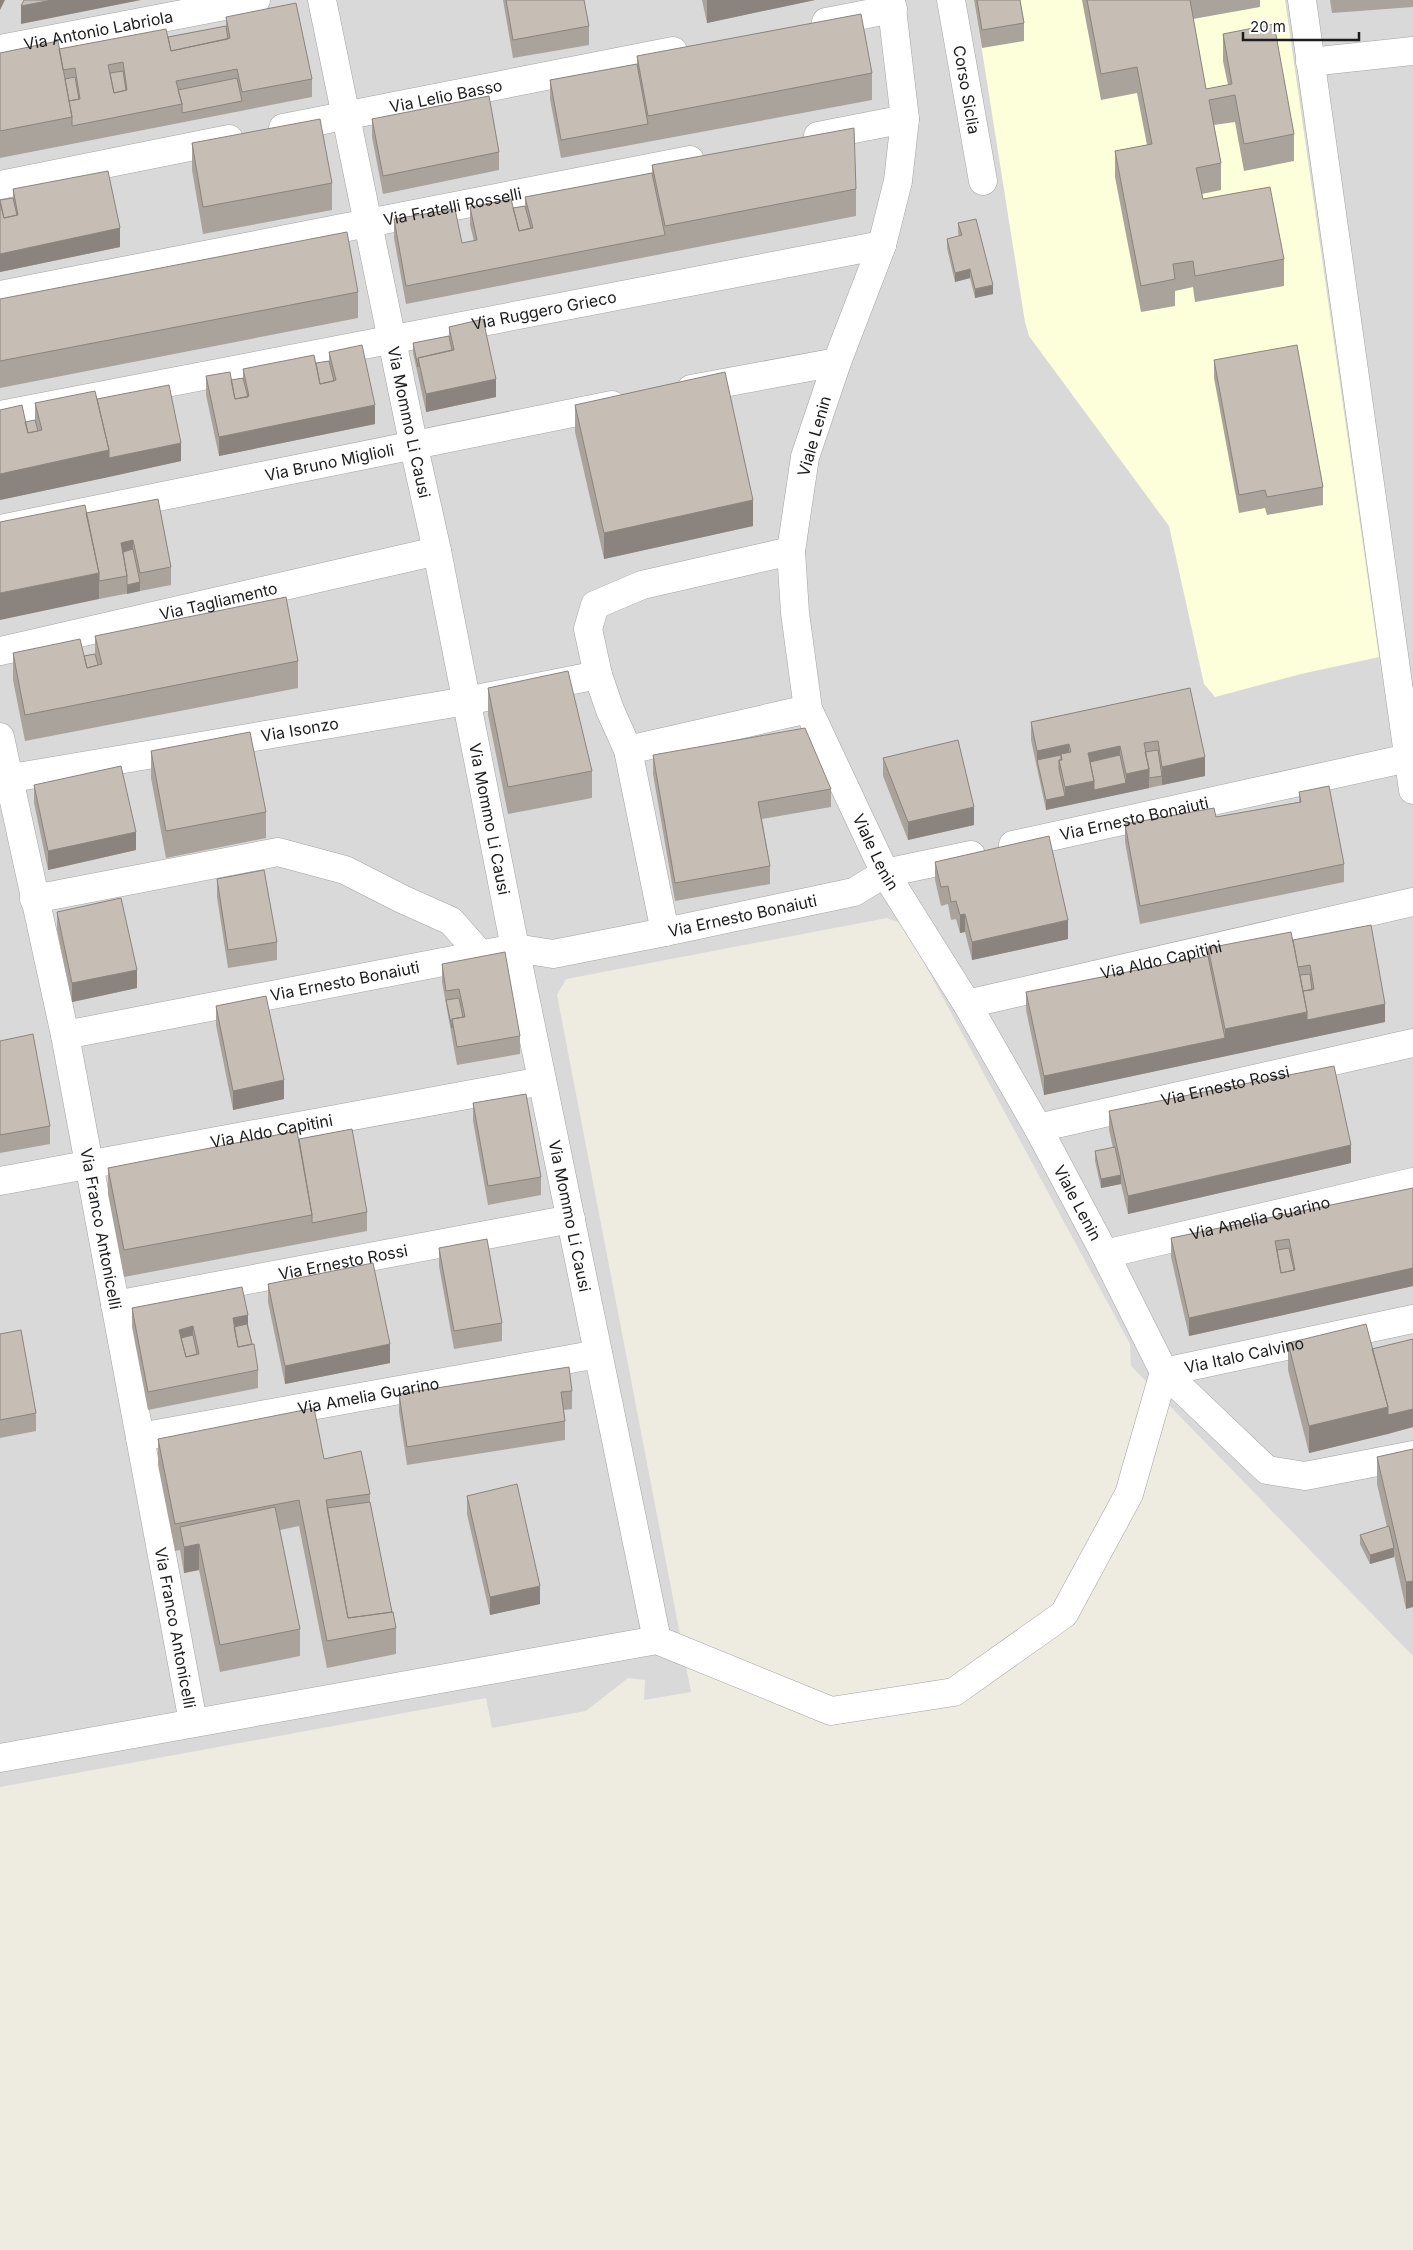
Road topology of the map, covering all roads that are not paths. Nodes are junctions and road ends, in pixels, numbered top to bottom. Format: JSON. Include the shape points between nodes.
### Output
{"nodes":[{"id":1,"x":256,"y":0,"type":"edge"},
{"id":2,"x":322,"y":0,"type":"edge"},
{"id":3,"x":951,"y":0,"type":"edge"},
{"id":4,"x":1302,"y":0,"type":"edge"},
{"id":5,"x":892,"y":5,"type":"edge"},
{"id":6,"x":806,"y":26,"type":"edge"},
{"id":7,"x":699,"y":46,"type":"edge"},
{"id":8,"x":0,"y":50,"type":"edge"},
{"id":9,"x":1413,"y":51,"type":"edge"},
{"id":10,"x":1310,"y":62,"type":"junction"},
{"id":11,"x":346,"y":115,"type":"junction"},
{"id":12,"x":905,"y":119,"type":"junction"},
{"id":13,"x":797,"y":140,"type":"edge"},
{"id":14,"x":719,"y":155,"type":"edge"},
{"id":15,"x":983,"y":181,"type":"dead end"},
{"id":16,"x":0,"y":185,"type":"edge"},
{"id":17,"x":368,"y":222,"type":"junction"},
{"id":18,"x":882,"y":245,"type":"junction"},
{"id":19,"x":0,"y":296,"type":"edge"},
{"id":20,"x":392,"y":340,"type":"junction"},
{"id":21,"x":837,"y":362,"type":"junction"},
{"id":22,"x":664,"y":395,"type":"edge"},
{"id":23,"x":635,"y":401,"type":"edge"},
{"id":24,"x":0,"y":415,"type":"edge"},
{"id":25,"x":414,"y":447,"type":"junction"},
{"id":26,"x":0,"y":529,"type":"edge"},
{"id":27,"x":437,"y":551,"type":"junction"},
{"id":28,"x":791,"y":551,"type":"junction"},
{"id":29,"x":0,"y":651,"type":"edge"},
{"id":30,"x":598,"y":676,"type":"junction"},
{"id":31,"x":466,"y":701,"type":"junction"},
{"id":32,"x":808,"y":709,"type":"junction"},
{"id":33,"x":0,"y":737,"type":"edge"},
{"id":34,"x":628,"y":750,"type":"junction"},
{"id":35,"x":1411,"y":757,"type":"edge"},
{"id":36,"x":4,"y":780,"type":"edge"},
{"id":37,"x":1413,"y":790,"type":"edge"},
{"id":38,"x":885,"y":874,"type":"junction"},
{"id":39,"x":34,"y":899,"type":"junction"},
{"id":40,"x":1413,"y":902,"type":"edge"},
{"id":41,"x":665,"y":932,"type":"junction"},
{"id":42,"x":515,"y":948,"type":"junction"},
{"id":43,"x":481,"y":955,"type":"junction"},
{"id":44,"x":967,"y":1004,"type":"junction"},
{"id":45,"x":64,"y":1036,"type":"junction"},
{"id":46,"x":1413,"y":1043,"type":"edge"},
{"id":47,"x":542,"y":1081,"type":"junction"},
{"id":48,"x":1038,"y":1128,"type":"junction"},
{"id":49,"x":89,"y":1164,"type":"junction"},
{"id":50,"x":0,"y":1181,"type":"edge"},
{"id":51,"x":1413,"y":1182,"type":"edge"},
{"id":52,"x":571,"y":1219,"type":"junction"},
{"id":53,"x":1105,"y":1254,"type":"junction"},
{"id":54,"x":115,"y":1305,"type":"junction"},
{"id":55,"x":1413,"y":1319,"type":"edge"},
{"id":56,"x":598,"y":1354,"type":"junction"},
{"id":57,"x":1164,"y":1372,"type":"junction"},
{"id":58,"x":140,"y":1437,"type":"junction"},
{"id":59,"x":1413,"y":1455,"type":"edge"},
{"id":60,"x":656,"y":1640,"type":"junction"},
{"id":61,"x":193,"y":1722,"type":"junction"},
{"id":62,"x":0,"y":1758,"type":"edge"}],
"edges":[{"from":1,"to":8,"type":"street","name":"Via Antonio Labriola"},
{"from":2,"to":11,"type":"street","name":"Via Mommo Li Causi"},
{"from":3,"to":15,"type":"street","name":"Corso Siclia"},
{"from":4,"to":10,"type":"street"},
{"from":5,"to":6,"type":"street"},
{"from":5,"to":12,"type":"street","name":"Viale Lenin"},
{"from":7,"to":11,"type":"street","name":"Via Lelio Basso"},
{"from":9,"to":10,"type":"street"},
{"from":10,"to":35,"type":"street"},
{"from":11,"to":16,"type":"street","name":"Via Lelio Basso"},
{"from":11,"to":17,"type":"street","name":"Via Mommo Li Causi"},
{"from":12,"to":13,"type":"street"},
{"from":12,"to":18,"type":"street","name":"Viale Lenin","via":[[898,181]]},
{"from":14,"to":17,"type":"street","name":"Via Fratelli Rosselli"},
{"from":17,"to":19,"type":"street","name":"Via Fratelli Rosselli"},
{"from":17,"to":20,"type":"street","name":"Via Mommo Li Causi"},
{"from":18,"to":20,"type":"street","name":"Via Ruggero Grieco"},
{"from":18,"to":21,"type":"street","name":"Viale Lenin"},
{"from":20,"to":24,"type":"street","name":"Via Ruggero Grieco"},
{"from":20,"to":25,"type":"street","name":"Via Mommo Li Causi"},
{"from":21,"to":22,"type":"street"},
{"from":21,"to":28,"type":"street","name":"Viale Lenin","via":[[805,457]]},
{"from":23,"to":25,"type":"street","name":"Via Bruno Miglioli"},
{"from":25,"to":26,"type":"street","name":"Via Bruno Miglioli"},
{"from":25,"to":27,"type":"street","name":"Via Mommo Li Causi"},
{"from":27,"to":29,"type":"street","name":"Via Tagliamento"},
{"from":27,"to":31,"type":"street","name":"Via Mommo Li Causi"},
{"from":28,"to":30,"type":"street","via":[[642,585],[595,605],[588,629]]},
{"from":28,"to":32,"type":"street","name":"Viale Lenin","via":[[795,613]]},
{"from":30,"to":31,"type":"street","name":"Via Isonzo"},
{"from":30,"to":34,"type":"street"},
{"from":31,"to":36,"type":"street","name":"Via Isonzo"},
{"from":31,"to":42,"type":"street","name":"Via Mommo Li Causi"},
{"from":32,"to":34,"type":"street"},
{"from":32,"to":38,"type":"street","name":"Viale Lenin"},
{"from":33,"to":36,"type":"street","name":"Via Franco Antonicelli"},
{"from":34,"to":41,"type":"street"},
{"from":35,"to":37,"type":"street"},
{"from":35,"to":38,"type":"street","name":"Via Ernesto Bonaiuti"},
{"from":36,"to":39,"type":"street","name":"Via Franco Antonicelli"},
{"from":38,"to":41,"type":"street","name":"Via Ernesto Bonaiuti","via":[[854,892]]},
{"from":38,"to":44,"type":"street","name":"Viale Lenin"},
{"from":39,"to":43,"type":"street","via":[[278,852],[345,870],[451,921]]},
{"from":39,"to":45,"type":"street","name":"Via Franco Antonicelli"},
{"from":40,"to":44,"type":"street","name":"Via Aldo Capitini"},
{"from":41,"to":42,"type":"street","name":"Via Ernesto Bonaiuti","via":[[553,954]]},
{"from":42,"to":43,"type":"street","name":"Via Ernesto Bonaiuti"},
{"from":42,"to":47,"type":"street","name":"Via Mommo Li Causi"},
{"from":43,"to":45,"type":"street","name":"Via Ernesto Bonaiuti"},
{"from":44,"to":48,"type":"street","name":"Viale Lenin"},
{"from":45,"to":49,"type":"street","name":"Via Franco Antonicelli"},
{"from":46,"to":48,"type":"street","name":"Via Ernesto Rossi"},
{"from":47,"to":49,"type":"street","name":"Via Aldo Capitini"},
{"from":47,"to":52,"type":"street","name":"Via Mommo Li Causi"},
{"from":48,"to":53,"type":"street","name":"Viale Lenin"},
{"from":49,"to":50,"type":"street","name":"Via Aldo Capitini"},
{"from":49,"to":54,"type":"street","name":"Via Franco Antonicelli"},
{"from":51,"to":53,"type":"street","name":"Via Amelia Guarino"},
{"from":52,"to":54,"type":"street","name":"Via Ernesto Rossi"},
{"from":52,"to":56,"type":"street","name":"Via Mommo Li Causi"},
{"from":53,"to":57,"type":"street","name":"Viale Lenin"},
{"from":54,"to":58,"type":"street","name":"Via Franco Antonicelli"},
{"from":55,"to":57,"type":"street","name":"Via Italo Calvino"},
{"from":56,"to":58,"type":"street","name":"Via Amelia Guarino"},
{"from":56,"to":60,"type":"street","name":"Via Mommo Li Causi"},
{"from":57,"to":59,"type":"street","name":"Viale Lenin","via":[[1267,1470],[1305,1476]]},
{"from":57,"to":60,"type":"street","via":[[1129,1494],[1064,1614],[954,1692],[831,1711]]},
{"from":58,"to":61,"type":"street","name":"Via Franco Antonicelli"},
{"from":60,"to":61,"type":"street"},
{"from":61,"to":62,"type":"street"}]}
